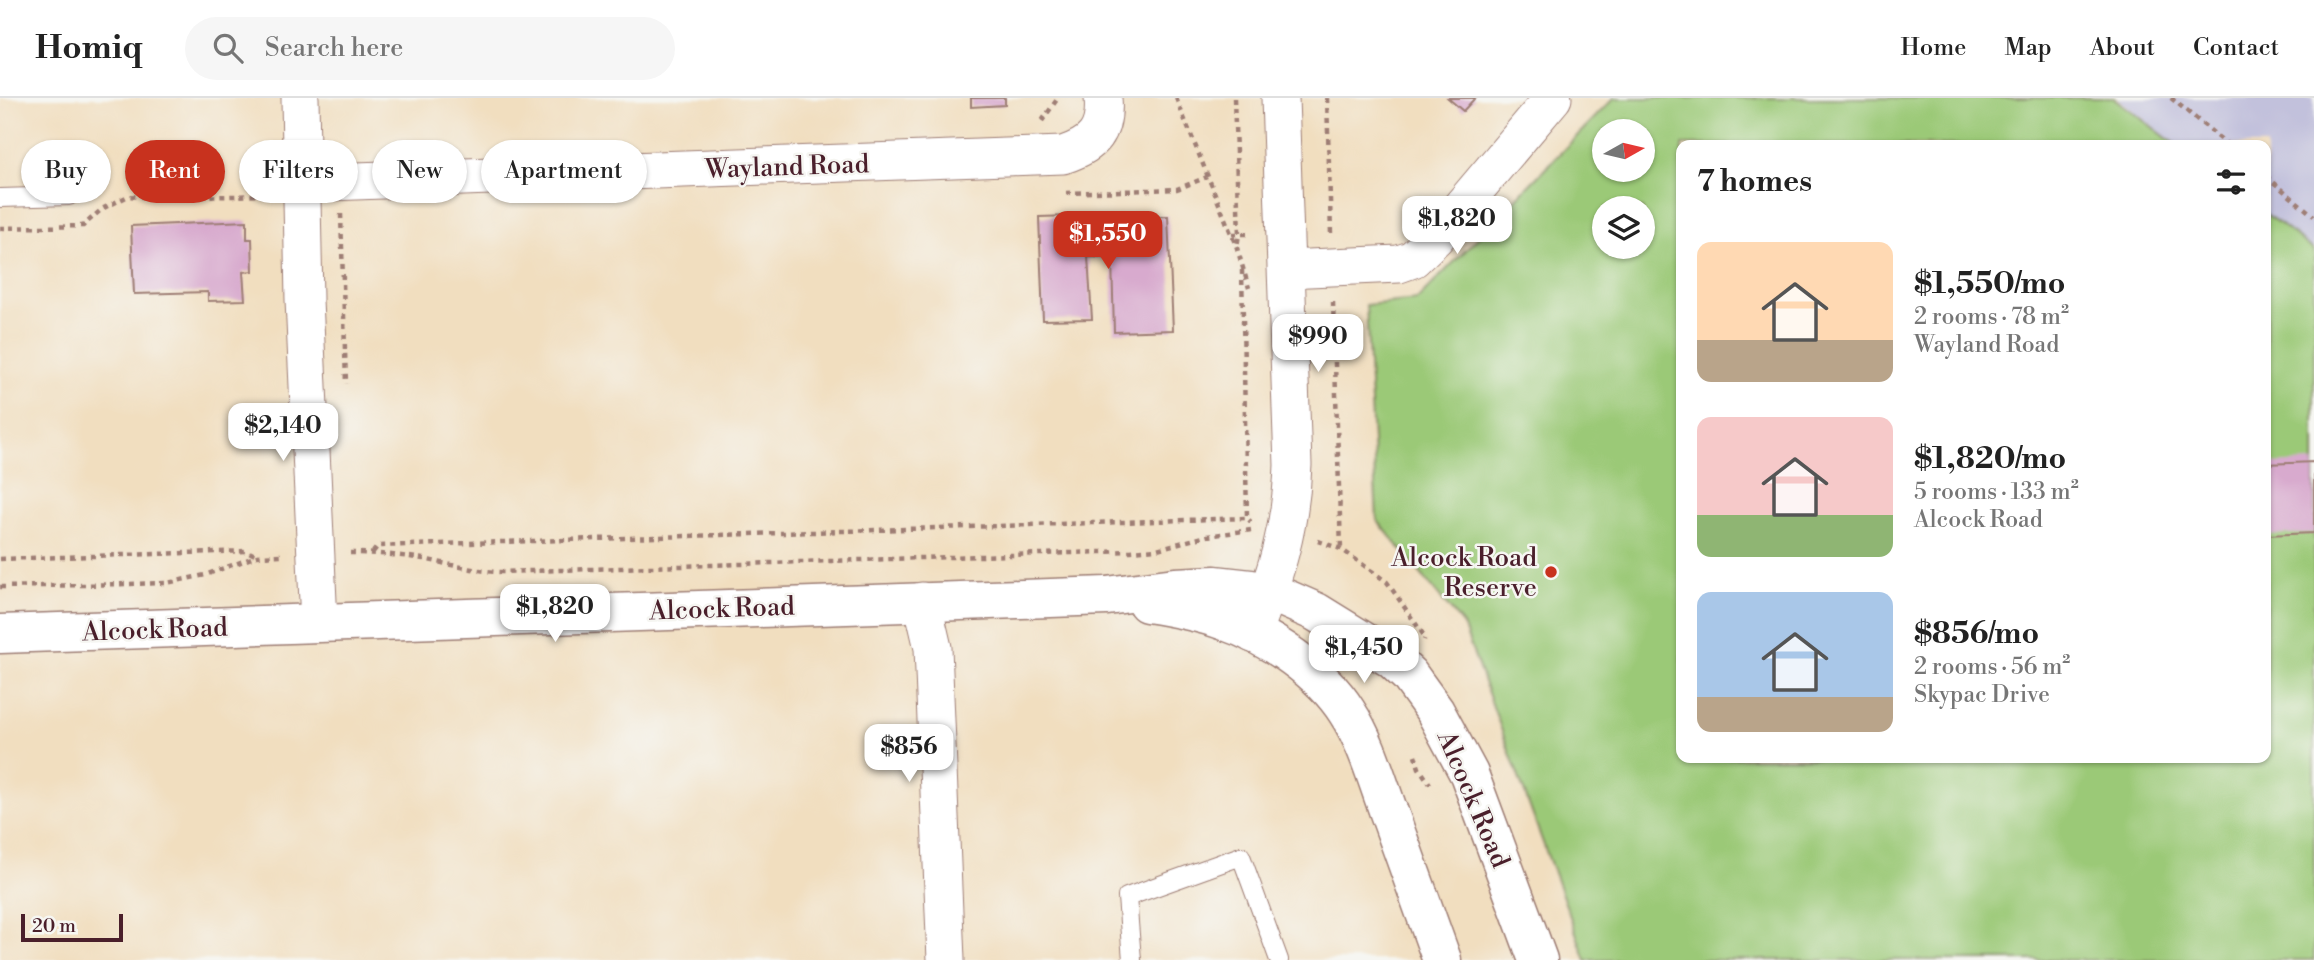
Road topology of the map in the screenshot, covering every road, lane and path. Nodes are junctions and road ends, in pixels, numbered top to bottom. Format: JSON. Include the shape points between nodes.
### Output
{"nodes":[{"id":1,"x":300,"y":98,"type":"edge"},
{"id":2,"x":1103,"y":98,"type":"edge"},
{"id":3,"x":1176,"y":98,"type":"edge"},
{"id":4,"x":1234,"y":98,"type":"edge"},
{"id":5,"x":1280,"y":98,"type":"edge"},
{"id":6,"x":1327,"y":98,"type":"edge"},
{"id":7,"x":1553,"y":98,"type":"edge"},
{"id":8,"x":2171,"y":98,"type":"edge"},
{"id":9,"x":301,"y":140,"type":"edge"},
{"id":10,"x":2222,"y":140,"type":"edge"},
{"id":11,"x":358,"y":180,"type":"edge"},
{"id":12,"x":2271,"y":180,"type":"edge"},
{"id":13,"x":21,"y":197,"type":"edge"},
{"id":14,"x":0,"y":198,"type":"edge"},
{"id":15,"x":302,"y":203,"type":"edge"},
{"id":16,"x":341,"y":203,"type":"edge"},
{"id":17,"x":268,"y":209,"type":"dead end"},
{"id":18,"x":2314,"y":216,"type":"edge"},
{"id":19,"x":0,"y":229,"type":"edge"},
{"id":20,"x":1343,"y":231,"type":"dead end"},
{"id":21,"x":1331,"y":232,"type":"junction"},
{"id":22,"x":1237,"y":248,"type":"junction"},
{"id":23,"x":1241,"y":264,"type":"junction"},
{"id":24,"x":1332,"y":268,"type":"junction"},
{"id":25,"x":1286,"y":269,"type":"junction"},
{"id":26,"x":1250,"y":290,"type":"dead end"},
{"id":27,"x":347,"y":392,"type":"dead end"},
{"id":28,"x":1258,"y":517,"type":"dead end"},
{"id":29,"x":1247,"y":518,"type":"junction"},
{"id":30,"x":1257,"y":529,"type":"junction"},
{"id":31,"x":351,"y":540,"type":"dead end"},
{"id":32,"x":279,"y":541,"type":"dead end"},
{"id":33,"x":1341,"y":549,"type":"dead end"},
{"id":34,"x":352,"y":553,"type":"dead end"},
{"id":35,"x":280,"y":555,"type":"dead end"},
{"id":36,"x":0,"y":559,"type":"edge"},
{"id":37,"x":0,"y":587,"type":"edge"},
{"id":38,"x":1268,"y":593,"type":"junction"},
{"id":39,"x":1107,"y":596,"type":"junction"},
{"id":40,"x":922,"y":601,"type":"junction"},
{"id":41,"x":319,"y":623,"type":"junction"},
{"id":42,"x":0,"y":634,"type":"edge"},
{"id":43,"x":1253,"y":634,"type":"junction"},
{"id":44,"x":946,"y":960,"type":"edge"},
{"id":45,"x":1132,"y":960,"type":"edge"},
{"id":46,"x":1279,"y":960,"type":"edge"},
{"id":47,"x":1442,"y":960,"type":"edge"},
{"id":48,"x":1538,"y":960,"type":"edge"}],
"edges":[{"from":1,"to":9,"type":"street"},
{"from":2,"to":11,"type":"street","name":"Wayland Road","via":[[1105,116],[1097,135],[1083,149],[1063,155]]},
{"from":3,"to":22,"type":"path"},
{"from":4,"to":22,"type":"path"},
{"from":5,"to":25,"type":"street"},
{"from":6,"to":21,"type":"path"},
{"from":7,"to":24,"type":"street","via":[[1413,259],[1385,266]]},
{"from":8,"to":10,"type":"path"},
{"from":12,"to":18,"type":"path"},
{"from":13,"to":14,"type":"lane"},
{"from":15,"to":41,"type":"street"},
{"from":16,"to":27,"type":"path"},
{"from":17,"to":19,"type":"path","via":[[267,195],[128,196],[102,209],[83,226]]},
{"from":20,"to":21,"type":"path"},
{"from":21,"to":24,"type":"path"},
{"from":22,"to":23,"type":"path"},
{"from":23,"to":26,"type":"path"},
{"from":23,"to":29,"type":"path"},
{"from":24,"to":25,"type":"street"},
{"from":24,"to":33,"type":"path"},
{"from":25,"to":38,"type":"street","via":[[1292,491],[1287,533]]},
{"from":28,"to":30,"type":"path"},
{"from":29,"to":30,"type":"path"},
{"from":29,"to":30,"type":"path","via":[[378,545],[373,553],[500,572],[1131,551]]},
{"from":31,"to":34,"type":"path"},
{"from":32,"to":35,"type":"path"},
{"from":36,"to":37,"type":"path","via":[[247,551],[257,556],[167,583]]},
{"from":38,"to":39,"type":"street","name":"Alcock Road","via":[[1215,585]]},
{"from":38,"to":43,"type":"street"},
{"from":38,"to":48,"type":"street","name":"Alcock Road","via":[[1316,612],[1392,659],[1409,675],[1435,711],[1469,774]]},
{"from":39,"to":40,"type":"street","name":"Alcock Road"},
{"from":39,"to":43,"type":"street","name":"Alcock Road","via":[[1184,609]]},
{"from":40,"to":41,"type":"street","name":"Alcock Road"},
{"from":40,"to":44,"type":"street","via":[[933,648]]},
{"from":41,"to":42,"type":"street","name":"Alcock Road"},
{"from":43,"to":47,"type":"street","name":"Alcock Road","via":[[1299,662],[1347,711],[1371,764]]},
{"from":45,"to":46,"type":"lane","via":[[1127,897],[1241,856]]}]}
